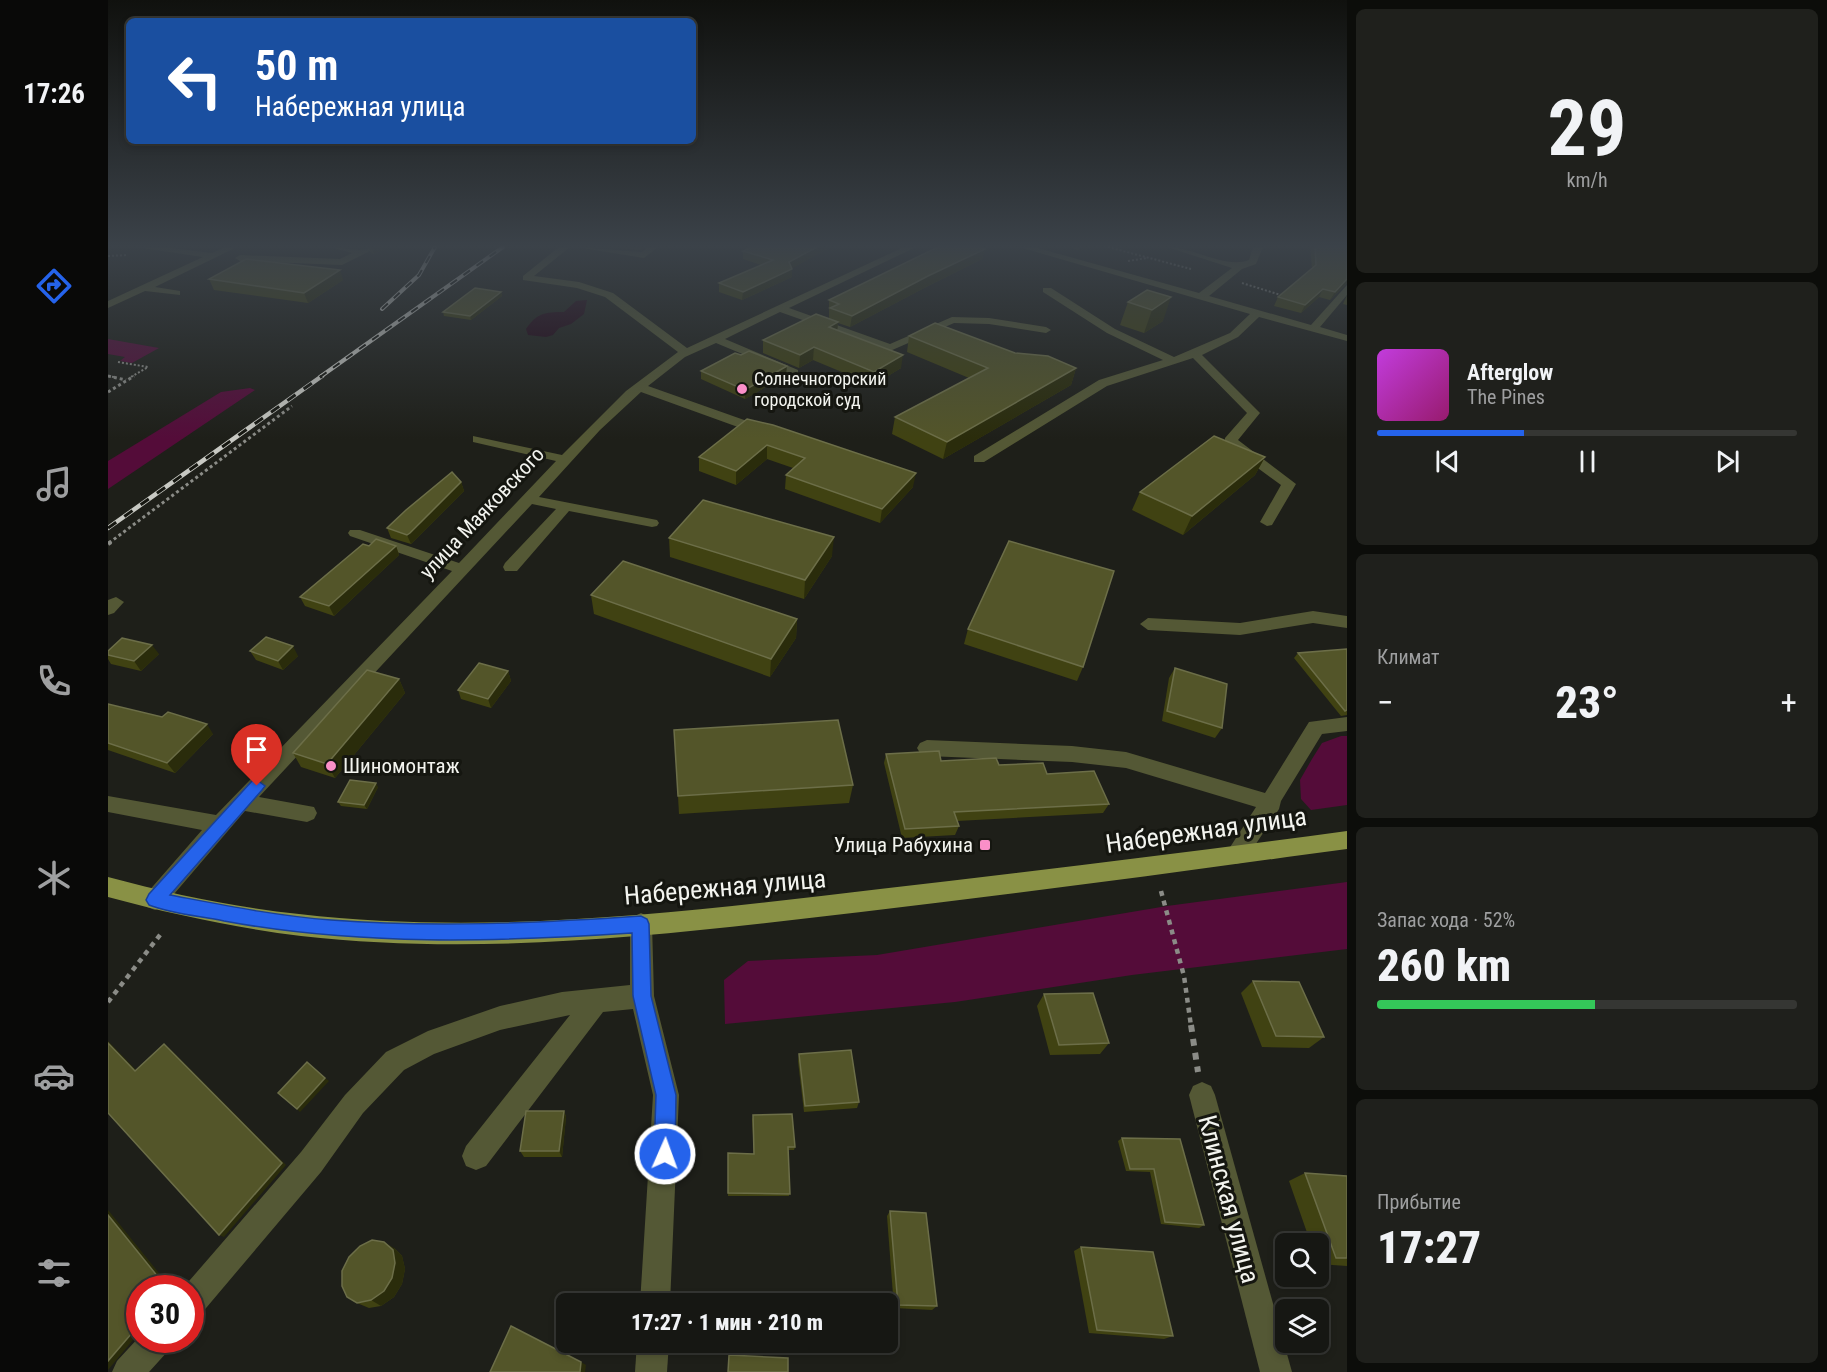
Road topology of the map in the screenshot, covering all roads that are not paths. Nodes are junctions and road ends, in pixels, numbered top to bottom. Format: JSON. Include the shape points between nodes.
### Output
{"nodes":[{"id":1,"x":630,"y":311,"type":"edge"},
{"id":2,"x":772,"y":311,"type":"edge"},
{"id":3,"x":786,"y":311,"type":"edge"},
{"id":4,"x":1080,"y":311,"type":"edge"},
{"id":5,"x":1250,"y":311,"type":"edge"},
{"id":6,"x":1334,"y":311,"type":"edge"},
{"id":7,"x":1257,"y":313,"type":"junction"},
{"id":8,"x":1314,"y":328,"type":"junction"},
{"id":9,"x":1046,"y":330,"type":"dead end"},
{"id":10,"x":714,"y":338,"type":"junction"},
{"id":11,"x":1347,"y":338,"type":"edge"},
{"id":12,"x":686,"y":353,"type":"junction"},
{"id":13,"x":1195,"y":354,"type":"junction"},
{"id":14,"x":1173,"y":360,"type":"junction"},
{"id":15,"x":794,"y":372,"type":"dead end"},
{"id":16,"x":639,"y":387,"type":"junction"},
{"id":17,"x":769,"y":433,"type":"edge"},
{"id":18,"x":478,"y":439,"type":"dead end"},
{"id":19,"x":563,"y":459,"type":"junction"},
{"id":20,"x":978,"y":459,"type":"dead end"},
{"id":21,"x":529,"y":498,"type":"junction"},
{"id":22,"x":567,"y":505,"type":"junction"},
{"id":23,"x":1267,"y":522,"type":"dead end"},
{"id":24,"x":652,"y":523,"type":"dead end"},
{"id":25,"x":355,"y":533,"type":"dead end"},
{"id":26,"x":511,"y":567,"type":"dead end"},
{"id":27,"x":462,"y":568,"type":"junction"},
{"id":28,"x":1347,"y":622,"type":"edge"},
{"id":29,"x":1148,"y":624,"type":"dead end"},
{"id":30,"x":1347,"y":724,"type":"edge"},
{"id":31,"x":927,"y":748,"type":"dead end"},
{"id":32,"x":241,"y":802,"type":"junction"},
{"id":33,"x":1272,"y":803,"type":"junction"},
{"id":34,"x":108,"y":804,"type":"edge"},
{"id":35,"x":307,"y":813,"type":"dead end"},
{"id":36,"x":220,"y":825,"type":"junction"},
{"id":37,"x":1347,"y":840,"type":"edge"},
{"id":38,"x":1236,"y":855,"type":"junction"},
{"id":39,"x":108,"y":887,"type":"edge"},
{"id":40,"x":154,"y":900,"type":"junction"},
{"id":41,"x":641,"y":924,"type":"junction"},
{"id":42,"x":642,"y":996,"type":"junction"},
{"id":43,"x":597,"y":1000,"type":"junction"},
{"id":44,"x":1202,"y":1095,"type":"road end"},
{"id":45,"x":476,"y":1156,"type":"dead end"},
{"id":46,"x":204,"y":1287,"type":"edge"},
{"id":47,"x":656,"y":1293,"type":"edge"},
{"id":48,"x":145,"y":1353,"type":"edge"},
{"id":49,"x":652,"y":1353,"type":"edge"},
{"id":50,"x":128,"y":1372,"type":"edge"},
{"id":51,"x":651,"y":1372,"type":"edge"},
{"id":52,"x":1276,"y":1372,"type":"edge"}],
"edges":[{"from":1,"to":12,"type":"street"},
{"from":2,"to":10,"type":"street","name":"улица Маяковского"},
{"from":3,"to":9,"type":"street","via":[[890,348],[952,320]]},
{"from":4,"to":14,"type":"street","via":[[1111,331]]},
{"from":5,"to":7,"type":"street"},
{"from":6,"to":8,"type":"street"},
{"from":7,"to":8,"type":"street"},
{"from":7,"to":13,"type":"street","via":[[1234,335]]},
{"from":8,"to":11,"type":"street"},
{"from":10,"to":12,"type":"street","name":"улица Маяковского"},
{"from":10,"to":15,"type":"street"},
{"from":12,"to":16,"type":"street","name":"улица Маяковского"},
{"from":13,"to":14,"type":"street"},
{"from":13,"to":23,"type":"street","via":[[1254,413],[1230,441],[1289,484]]},
{"from":14,"to":20,"type":"street","via":[[1103,383]]},
{"from":16,"to":17,"type":"street"},
{"from":16,"to":19,"type":"street","name":"улица Маяковского"},
{"from":18,"to":19,"type":"street"},
{"from":19,"to":21,"type":"street","name":"улица Маяковского"},
{"from":21,"to":22,"type":"street"},
{"from":21,"to":27,"type":"street","name":"улица Маяковского"},
{"from":22,"to":24,"type":"street"},
{"from":22,"to":26,"type":"street"},
{"from":25,"to":27,"type":"street"},
{"from":27,"to":32,"type":"street","name":"улица Маяковского"},
{"from":28,"to":29,"type":"street","via":[[1313,617],[1240,629]]},
{"from":30,"to":33,"type":"street","via":[[1316,727]]},
{"from":31,"to":33,"type":"street","via":[[1126,760]]},
{"from":32,"to":35,"type":"street"},
{"from":32,"to":36,"type":"street","name":"улица Маяковского"},
{"from":33,"to":38,"type":"street"},
{"from":34,"to":36,"type":"street"},
{"from":36,"to":40,"type":"street","name":"улица Маяковского"},
{"from":37,"to":38,"type":"main road","name":"Набережная улица"},
{"from":38,"to":41,"type":"main road","name":"Набережная улица","via":[[780,912]]},
{"from":39,"to":40,"type":"main road","name":"Набережная улица"},
{"from":40,"to":41,"type":"main road","name":"Набережная улица","via":[[266,921],[402,932]]},
{"from":41,"to":42,"type":"street"},
{"from":42,"to":43,"type":"street"},
{"from":42,"to":47,"type":"street","via":[[666,1095]]},
{"from":43,"to":45,"type":"street"},
{"from":43,"to":46,"type":"street","via":[[500,1018],[428,1044],[395,1061],[354,1104],[311,1162]]},
{"from":44,"to":52,"type":"street","name":"Клинская улица"},
{"from":48,"to":50,"type":"street"},
{"from":49,"to":51,"type":"street"}]}
